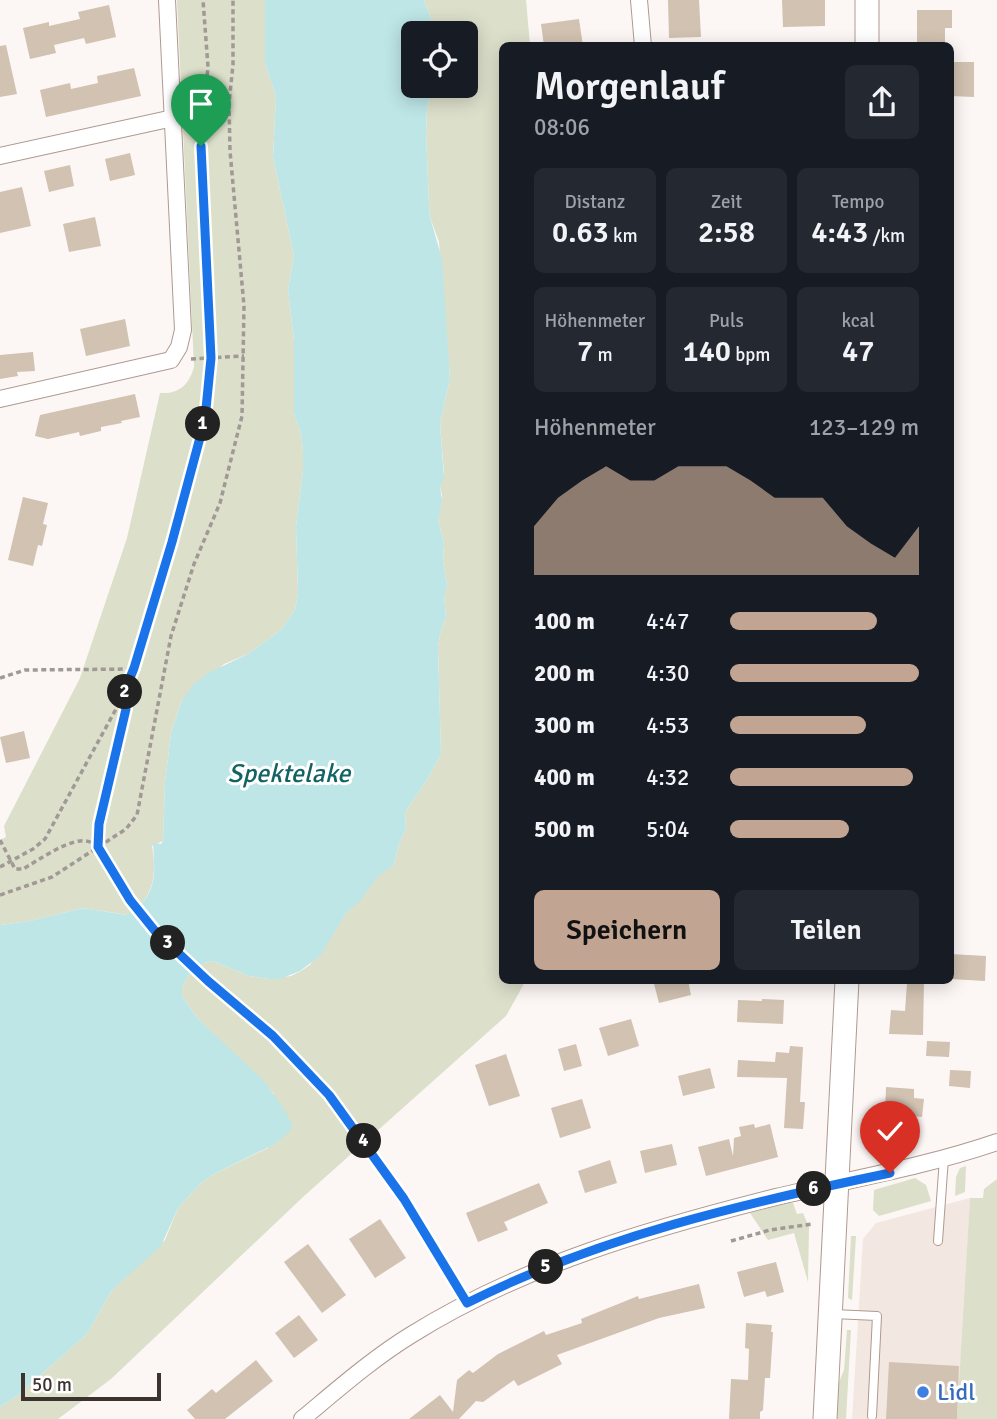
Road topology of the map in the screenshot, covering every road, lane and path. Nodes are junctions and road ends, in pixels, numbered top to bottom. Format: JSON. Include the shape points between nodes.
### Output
{"nodes":[{"id":1,"x":167,"y":0,"type":"edge"},
{"id":2,"x":203,"y":0,"type":"edge"},
{"id":3,"x":233,"y":0,"type":"edge"},
{"id":4,"x":639,"y":0,"type":"edge"},
{"id":5,"x":867,"y":0,"type":"edge"},
{"id":6,"x":643,"y":42,"type":"edge"},
{"id":7,"x":867,"y":42,"type":"edge"},
{"id":8,"x":229,"y":103,"type":"junction"},
{"id":9,"x":205,"y":109,"type":"junction"},
{"id":10,"x":173,"y":118,"type":"junction"},
{"id":11,"x":0,"y":156,"type":"edge"},
{"id":12,"x":244,"y":356,"type":"junction"},
{"id":13,"x":211,"y":358,"type":"junction"},
{"id":14,"x":0,"y":400,"type":"edge"},
{"id":15,"x":134,"y":668,"type":"junction"},
{"id":16,"x":0,"y":678,"type":"edge"},
{"id":17,"x":122,"y":698,"type":"junction"},
{"id":18,"x":0,"y":840,"type":"edge"},
{"id":19,"x":98,"y":847,"type":"junction"},
{"id":20,"x":11,"y":862,"type":"junction"},
{"id":21,"x":0,"y":867,"type":"edge"},
{"id":22,"x":0,"y":895,"type":"edge"},
{"id":23,"x":847,"y":984,"type":"edge"},
{"id":24,"x":997,"y":1142,"type":"edge"},
{"id":25,"x":944,"y":1158,"type":"junction"},
{"id":26,"x":837,"y":1184,"type":"junction"},
{"id":27,"x":812,"y":1224,"type":"dead end"},
{"id":28,"x":730,"y":1241,"type":"dead end"},
{"id":29,"x":938,"y":1241,"type":"dead end"},
{"id":30,"x":467,"y":1303,"type":"junction"},
{"id":31,"x":830,"y":1314,"type":"junction"},
{"id":32,"x":872,"y":1416,"type":"dead end"},
{"id":33,"x":302,"y":1419,"type":"edge"},
{"id":34,"x":825,"y":1419,"type":"edge"}],
"edges":[{"from":1,"to":10,"type":"street"},
{"from":2,"to":9,"type":"path","via":[[208,67]]},
{"from":3,"to":8,"type":"path"},
{"from":4,"to":6,"type":"street"},
{"from":5,"to":7,"type":"street"},
{"from":8,"to":9,"type":"path"},
{"from":8,"to":12,"type":"path"},
{"from":9,"to":13,"type":"path","via":[[201,146]]},
{"from":10,"to":11,"type":"street"},
{"from":10,"to":14,"type":"street","via":[[183,330],[179,347],[171,360]]},
{"from":12,"to":13,"type":"path"},
{"from":12,"to":19,"type":"path","via":[[242,416],[220,503],[174,624],[136,815],[126,829]]},
{"from":13,"to":15,"type":"path","via":[[205,419]]},
{"from":15,"to":16,"type":"path","via":[[25,670]]},
{"from":15,"to":17,"type":"path"},
{"from":17,"to":19,"type":"path","via":[[126,709],[99,824]]},
{"from":17,"to":20,"type":"path","via":[[44,839]]},
{"from":18,"to":20,"type":"path"},
{"from":19,"to":20,"type":"path","via":[[82,840],[23,869],[15,869]]},
{"from":19,"to":22,"type":"path","via":[[52,877]]},
{"from":19,"to":30,"type":"path","via":[[155,931],[273,1036],[329,1095],[404,1199]]},
{"from":20,"to":21,"type":"path"},
{"from":23,"to":26,"type":"street"},
{"from":24,"to":25,"type":"street"},
{"from":25,"to":26,"type":"street"},
{"from":25,"to":29,"type":"lane"},
{"from":26,"to":30,"type":"street","via":[[635,1234]]},
{"from":26,"to":31,"type":"street"},
{"from":27,"to":28,"type":"path"},
{"from":30,"to":33,"type":"street","via":[[402,1341]]},
{"from":31,"to":32,"type":"lane","via":[[877,1316]]},
{"from":31,"to":34,"type":"street"}]}
